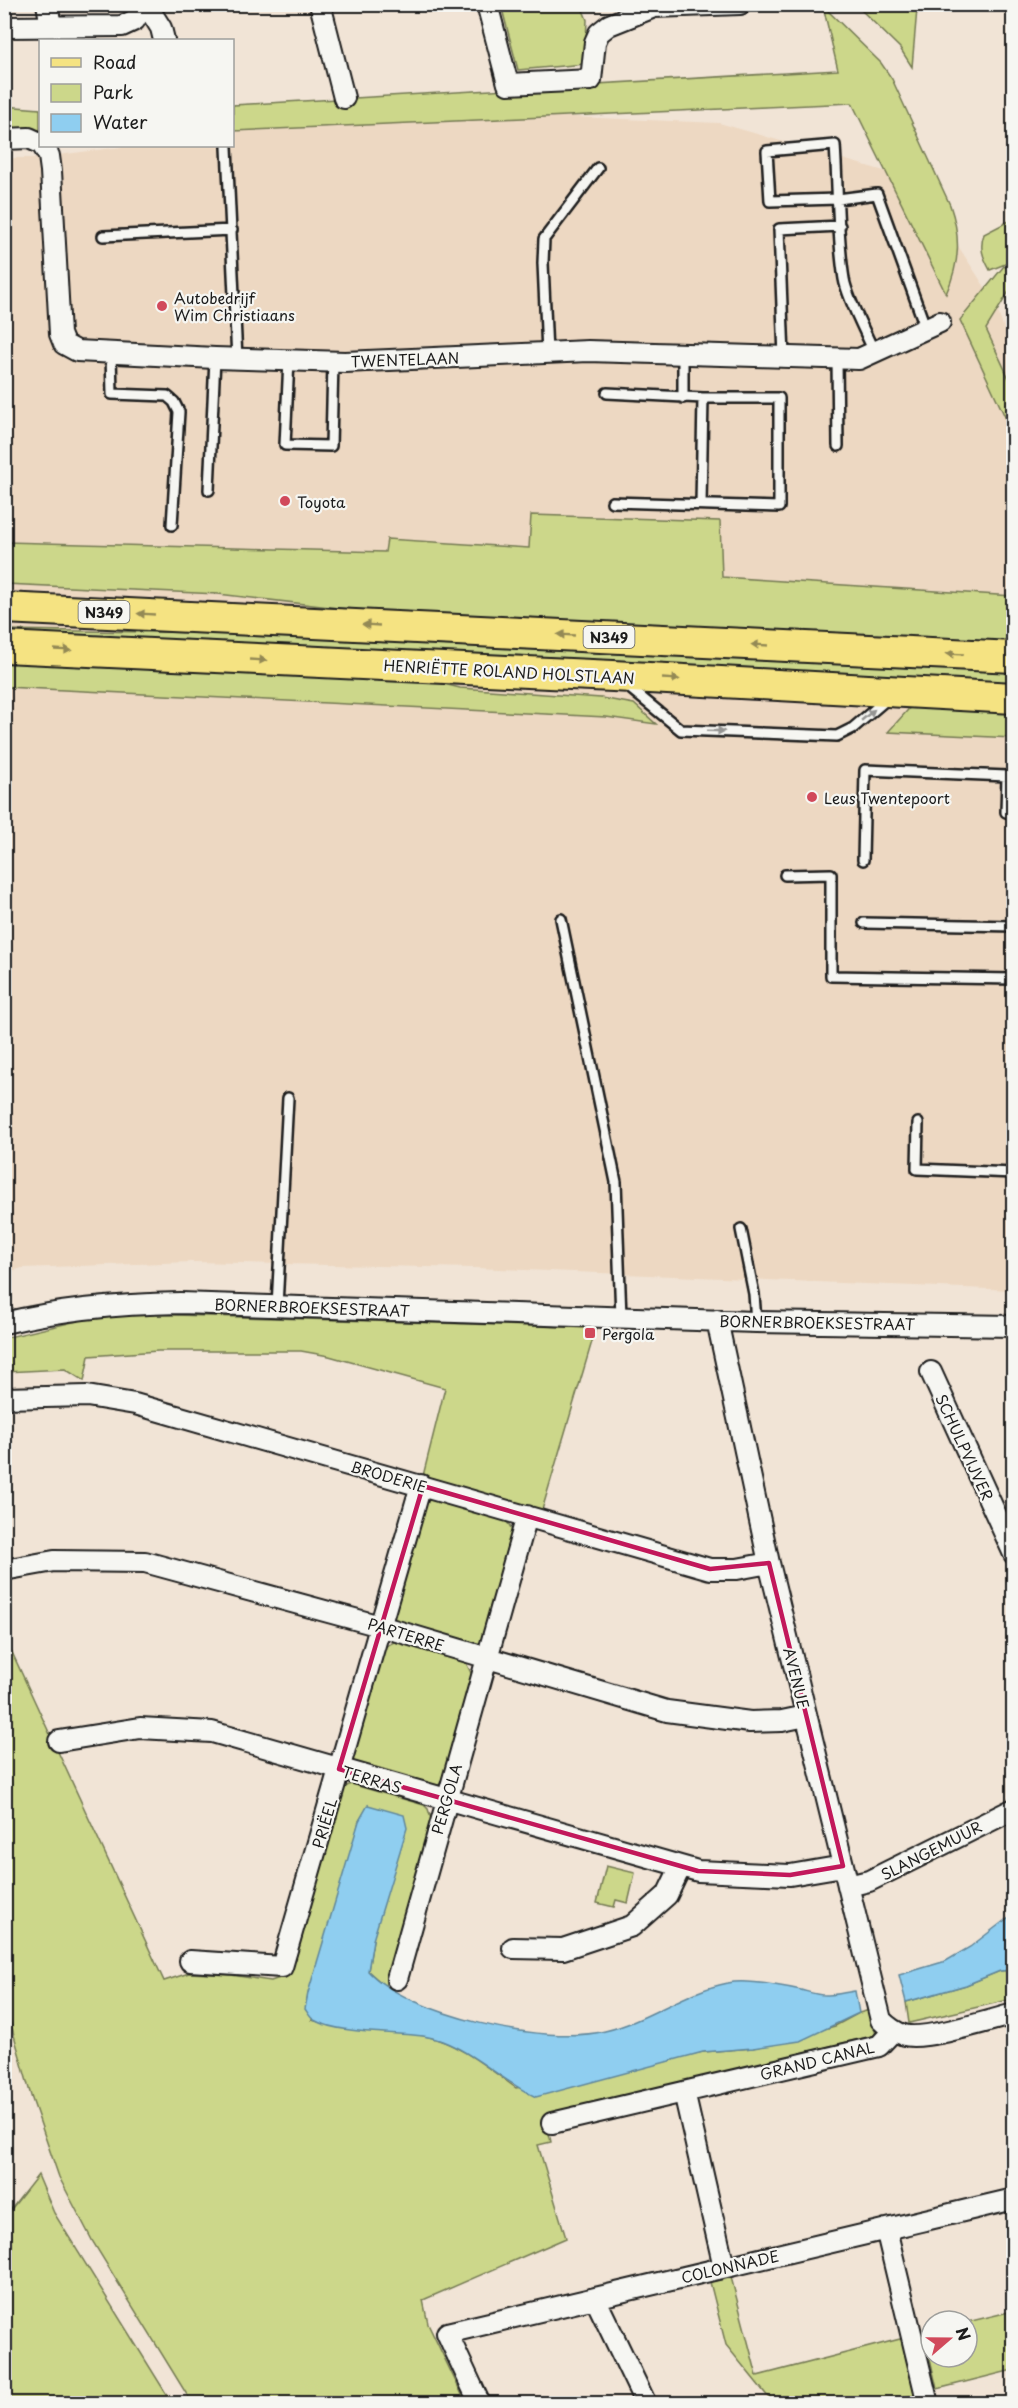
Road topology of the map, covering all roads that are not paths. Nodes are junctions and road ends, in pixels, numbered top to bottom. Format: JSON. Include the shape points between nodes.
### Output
{"nodes":[{"id":1,"x":46,"y":4,"type":"edge"},
{"id":2,"x":145,"y":4,"type":"edge"},
{"id":3,"x":320,"y":4,"type":"edge"},
{"id":4,"x":487,"y":4,"type":"edge"},
{"id":5,"x":740,"y":4,"type":"edge"},
{"id":6,"x":691,"y":6,"type":"edge"},
{"id":7,"x":51,"y":26,"type":"junction"},
{"id":8,"x":4,"y":27,"type":"edge"},
{"id":9,"x":164,"y":39,"type":"edge"},
{"id":10,"x":344,"y":98,"type":"dead end"},
{"id":11,"x":4,"y":139,"type":"edge"},
{"id":12,"x":39,"y":143,"type":"edge"},
{"id":13,"x":43,"y":147,"type":"edge"},
{"id":14,"x":227,"y":147,"type":"dead end"},
{"id":15,"x":598,"y":168,"type":"dead end"},
{"id":16,"x":838,"y":199,"type":"junction"},
{"id":17,"x":840,"y":226,"type":"junction"},
{"id":18,"x":232,"y":230,"type":"junction"},
{"id":19,"x":103,"y":236,"type":"dead end"},
{"id":20,"x":933,"y":326,"type":"joint"},
{"id":21,"x":874,"y":352,"type":"junction"},
{"id":22,"x":547,"y":353,"type":"junction"},
{"id":23,"x":111,"y":354,"type":"junction"},
{"id":24,"x":683,"y":354,"type":"junction"},
{"id":25,"x":784,"y":357,"type":"junction"},
{"id":26,"x":215,"y":358,"type":"junction"},
{"id":27,"x":837,"y":358,"type":"junction"},
{"id":28,"x":237,"y":359,"type":"junction"},
{"id":29,"x":289,"y":360,"type":"junction"},
{"id":30,"x":333,"y":362,"type":"junction"},
{"id":31,"x":608,"y":393,"type":"dead end"},
{"id":32,"x":683,"y":398,"type":"junction"},
{"id":33,"x":703,"y":398,"type":"junction"},
{"id":34,"x":838,"y":446,"type":"dead end"},
{"id":35,"x":209,"y":490,"type":"dead end"},
{"id":36,"x":612,"y":502,"type":"dead end"},
{"id":37,"x":701,"y":504,"type":"junction"},
{"id":38,"x":172,"y":525,"type":"dead end"},
{"id":39,"x":4,"y":608,"type":"edge"},
{"id":40,"x":4,"y":647,"type":"edge"},
{"id":41,"x":1014,"y":657,"type":"edge"},
{"id":42,"x":613,"y":676,"type":"junction"},
{"id":43,"x":896,"y":692,"type":"junction"},
{"id":44,"x":1014,"y":698,"type":"edge"},
{"id":45,"x":1014,"y":813,"type":"edge"},
{"id":46,"x":863,"y":860,"type":"dead end"},
{"id":47,"x":785,"y":875,"type":"dead end"},
{"id":48,"x":561,"y":919,"type":"dead end"},
{"id":49,"x":864,"y":923,"type":"dead end"},
{"id":50,"x":1014,"y":926,"type":"edge"},
{"id":51,"x":1014,"y":979,"type":"edge"},
{"id":52,"x":288,"y":1098,"type":"dead end"},
{"id":53,"x":918,"y":1122,"type":"dead end"},
{"id":54,"x":1014,"y":1173,"type":"edge"},
{"id":55,"x":741,"y":1229,"type":"dead end"},
{"id":56,"x":278,"y":1306,"type":"junction"},
{"id":57,"x":621,"y":1317,"type":"junction"},
{"id":58,"x":717,"y":1320,"type":"junction"},
{"id":59,"x":756,"y":1322,"type":"junction"},
{"id":60,"x":4,"y":1323,"type":"edge"},
{"id":61,"x":1014,"y":1326,"type":"edge"},
{"id":62,"x":931,"y":1372,"type":"dead end"},
{"id":63,"x":4,"y":1398,"type":"edge"},
{"id":64,"x":421,"y":1485,"type":"junction"},
{"id":65,"x":527,"y":1516,"type":"junction"},
{"id":66,"x":1014,"y":1554,"type":"edge"},
{"id":67,"x":770,"y":1563,"type":"junction"},
{"id":68,"x":4,"y":1570,"type":"edge"},
{"id":69,"x":380,"y":1626,"type":"junction"},
{"id":70,"x":486,"y":1658,"type":"junction"},
{"id":71,"x":806,"y":1716,"type":"junction"},
{"id":72,"x":59,"y":1741,"type":"dead end"},
{"id":73,"x":339,"y":1769,"type":"junction"},
{"id":74,"x":446,"y":1800,"type":"junction"},
{"id":75,"x":1014,"y":1809,"type":"edge"},
{"id":76,"x":843,"y":1866,"type":"junction"},
{"id":77,"x":680,"y":1868,"type":"junction"},
{"id":78,"x":848,"y":1886,"type":"junction"},
{"id":79,"x":513,"y":1948,"type":"dead end"},
{"id":80,"x":190,"y":1961,"type":"dead end"},
{"id":81,"x":397,"y":1979,"type":"dead end"},
{"id":82,"x":1014,"y":2014,"type":"edge"},
{"id":83,"x":893,"y":2031,"type":"junction"},
{"id":84,"x":684,"y":2092,"type":"junction"},
{"id":85,"x":552,"y":2122,"type":"dead end"},
{"id":86,"x":1014,"y":2199,"type":"edge"},
{"id":87,"x":886,"y":2229,"type":"junction"},
{"id":88,"x":723,"y":2267,"type":"junction"},
{"id":89,"x":595,"y":2298,"type":"junction"},
{"id":90,"x":480,"y":2403,"type":"edge"},
{"id":91,"x":646,"y":2403,"type":"edge"},
{"id":92,"x":928,"y":2403,"type":"edge"}],
"edges":[{"from":1,"to":7,"type":"street"},
{"from":2,"to":7,"type":"street","via":[[135,21],[122,26]]},
{"from":2,"to":9,"type":"street"},
{"from":3,"to":10,"type":"street"},
{"from":4,"to":6,"type":"street","via":[[508,84],[591,80],[594,42],[609,25],[654,7]]},
{"from":5,"to":6,"type":"street"},
{"from":7,"to":8,"type":"street"},
{"from":11,"to":12,"type":"street","name":"TWENTELAAN","via":[[29,138]]},
{"from":13,"to":23,"type":"street","name":"TWENTELAAN","via":[[51,171],[60,334],[64,344],[76,351]]},
{"from":14,"to":18,"type":"lane"},
{"from":15,"to":22,"type":"lane","via":[[544,239]]},
{"from":16,"to":16,"type":"lane","via":[[835,145],[767,150],[770,201]]},
{"from":16,"to":17,"type":"lane"},
{"from":16,"to":20,"type":"lane","via":[[877,194]]},
{"from":17,"to":21,"type":"lane","via":[[844,281]]},
{"from":17,"to":25,"type":"lane","via":[[780,228]]},
{"from":18,"to":19,"type":"lane"},
{"from":18,"to":28,"type":"lane"},
{"from":20,"to":21,"type":"street","name":"TWENTELAAN"},
{"from":21,"to":27,"type":"street","name":"TWENTELAAN","via":[[859,359]]},
{"from":22,"to":24,"type":"street","name":"TWENTELAAN"},
{"from":22,"to":30,"type":"street","name":"TWENTELAAN"},
{"from":23,"to":26,"type":"street","name":"TWENTELAAN"},
{"from":23,"to":38,"type":"lane","via":[[112,394],[167,396],[179,412]]},
{"from":24,"to":25,"type":"street","name":"TWENTELAAN"},
{"from":24,"to":32,"type":"lane"},
{"from":25,"to":27,"type":"street","name":"TWENTELAAN"},
{"from":26,"to":28,"type":"street","name":"TWENTELAAN"},
{"from":26,"to":35,"type":"lane"},
{"from":27,"to":34,"type":"lane"},
{"from":28,"to":29,"type":"street","name":"TWENTELAAN"},
{"from":29,"to":30,"type":"street","name":"TWENTELAAN"},
{"from":29,"to":30,"type":"lane","via":[[285,445],[331,447]]},
{"from":31,"to":32,"type":"lane"},
{"from":32,"to":33,"type":"lane"},
{"from":33,"to":37,"type":"lane"},
{"from":33,"to":37,"type":"lane","via":[[779,398],[779,507]]},
{"from":36,"to":37,"type":"lane"},
{"from":41,"to":39,"type":"main road","number":"N349","one_way":true},
{"from":40,"to":42,"type":"main road","name":"HENRIËTTE ROLAND HOLSTLAAN","one_way":true},
{"from":42,"to":43,"type":"main road","name":"HENRIËTTE ROLAND HOLSTLAAN","one_way":true},
{"from":42,"to":43,"type":"lane","one_way":true,"via":[[681,729],[837,736],[853,728]]},
{"from":43,"to":44,"type":"main road","name":"HENRIËTTE ROLAND HOLSTLAAN"},
{"from":45,"to":46,"type":"lane","via":[[1006,812],[1007,776],[865,770]]},
{"from":47,"to":51,"type":"lane","via":[[831,874],[831,976]]},
{"from":48,"to":57,"type":"lane","via":[[616,1182]]},
{"from":49,"to":50,"type":"lane"},
{"from":52,"to":56,"type":"lane"},
{"from":53,"to":54,"type":"lane","via":[[916,1169]]},
{"from":55,"to":59,"type":"lane"},
{"from":56,"to":57,"type":"street","name":"BORNERBROEKSESTRAAT"},
{"from":56,"to":60,"type":"street","name":"BORNERBROEKSESTRAAT","via":[[135,1304],[44,1314]]},
{"from":57,"to":58,"type":"street","name":"BORNERBROEKSESTRAAT"},
{"from":58,"to":59,"type":"street","name":"BORNERBROEKSESTRAAT"},
{"from":58,"to":67,"type":"street","name":"AVENUE"},
{"from":59,"to":61,"type":"street","name":"BORNERBROEKSESTRAAT"},
{"from":62,"to":66,"type":"street","name":"SCHULPVIJVER"},
{"from":63,"to":64,"type":"street","name":"BRODERIE","via":[[87,1396],[135,1404]]},
{"from":64,"to":65,"type":"street","name":"BRODERIE"},
{"from":64,"to":69,"type":"street","name":"PRIËEL"},
{"from":65,"to":67,"type":"street","name":"BRODERIE","via":[[710,1569]]},
{"from":65,"to":70,"type":"street","name":"PERGOLA"},
{"from":67,"to":71,"type":"street","name":"AVENUE"},
{"from":68,"to":69,"type":"street","name":"PARTERRE","via":[[54,1561],[146,1562]]},
{"from":69,"to":70,"type":"street","name":"PARTERRE"},
{"from":69,"to":73,"type":"street","name":"PRIËEL"},
{"from":70,"to":71,"type":"street","name":"PARTERRE","via":[[667,1711],[750,1722]]},
{"from":70,"to":74,"type":"street","name":"PERGOLA"},
{"from":71,"to":76,"type":"street","name":"AVENUE"},
{"from":72,"to":73,"type":"street","name":"TERRAS","via":[[140,1728],[212,1732]]},
{"from":73,"to":74,"type":"street","name":"TERRAS"},
{"from":73,"to":80,"type":"street","name":"PRIËEL","via":[[282,1967]]},
{"from":74,"to":77,"type":"street","name":"TERRAS"},
{"from":74,"to":81,"type":"street","name":"PERGOLA"},
{"from":75,"to":78,"type":"street","name":"SLANGEMUUR","via":[[869,1881]]},
{"from":76,"to":77,"type":"street","name":"TERRAS","via":[[790,1875],[722,1874]]},
{"from":76,"to":78,"type":"street","name":"AVENUE"},
{"from":77,"to":79,"type":"street","via":[[667,1895],[632,1926],[563,1950]]},
{"from":78,"to":83,"type":"street","name":"AVENUE","via":[[881,2020]]},
{"from":82,"to":83,"type":"street","name":"GRAND CANAL","via":[[926,2035],[907,2036]]},
{"from":83,"to":84,"type":"street","name":"GRAND CANAL","via":[[879,2046]]},
{"from":84,"to":85,"type":"street","name":"GRAND CANAL"},
{"from":84,"to":88,"type":"street"},
{"from":86,"to":87,"type":"street","name":"COLONNADE"},
{"from":87,"to":88,"type":"street","name":"COLONNADE"},
{"from":87,"to":92,"type":"street"},
{"from":88,"to":89,"type":"street","name":"COLONNADE"},
{"from":89,"to":90,"type":"street","name":"COLONNADE","via":[[447,2333]]},
{"from":89,"to":91,"type":"street"}]}
